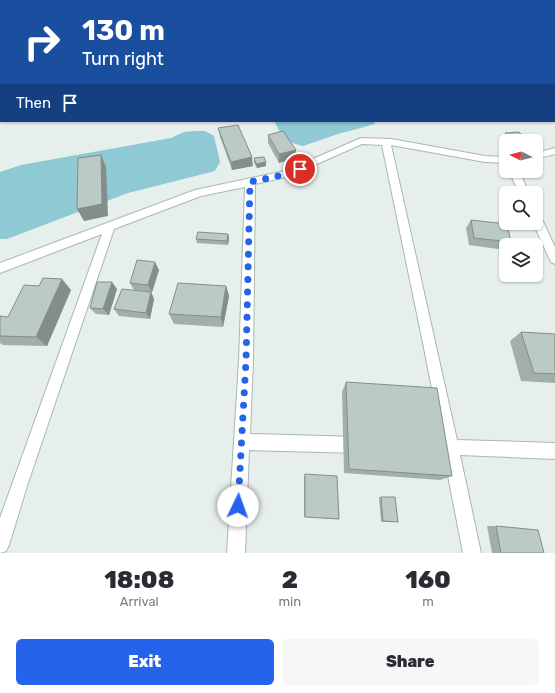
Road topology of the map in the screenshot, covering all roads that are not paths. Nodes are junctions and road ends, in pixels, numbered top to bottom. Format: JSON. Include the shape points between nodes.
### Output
{"nodes":[{"id":1,"x":254,"y":0,"type":"edge"},
{"id":2,"x":265,"y":0,"type":"edge"},
{"id":3,"x":386,"y":142,"type":"junction"},
{"id":4,"x":555,"y":151,"type":"edge"},
{"id":5,"x":543,"y":154,"type":"edge"},
{"id":6,"x":499,"y":160,"type":"edge"},
{"id":7,"x":250,"y":182,"type":"junction"},
{"id":8,"x":110,"y":226,"type":"junction"},
{"id":9,"x":542,"y":230,"type":"edge"},
{"id":10,"x":555,"y":259,"type":"edge"},
{"id":11,"x":0,"y":268,"type":"edge"},
{"id":12,"x":242,"y":442,"type":"junction"},
{"id":13,"x":373,"y":445,"type":"edge"},
{"id":14,"x":428,"y":446,"type":"edge"},
{"id":15,"x":451,"y":447,"type":"junction"},
{"id":16,"x":555,"y":451,"type":"edge"},
{"id":17,"x":0,"y":545,"type":"edge"},
{"id":18,"x":236,"y":553,"type":"edge"},
{"id":19,"x":472,"y":553,"type":"edge"}],
"edges":[{"from":1,"to":2,"type":"street"},
{"from":3,"to":6,"type":"street"},
{"from":3,"to":7,"type":"street","via":[[361,142],[288,174]]},
{"from":3,"to":15,"type":"street"},
{"from":4,"to":5,"type":"street"},
{"from":7,"to":8,"type":"street","via":[[199,193]]},
{"from":7,"to":12,"type":"street"},
{"from":8,"to":11,"type":"street"},
{"from":8,"to":17,"type":"street"},
{"from":9,"to":10,"type":"street"},
{"from":12,"to":13,"type":"street"},
{"from":12,"to":18,"type":"street"},
{"from":14,"to":15,"type":"street"},
{"from":15,"to":16,"type":"street"},
{"from":15,"to":19,"type":"street"}]}
